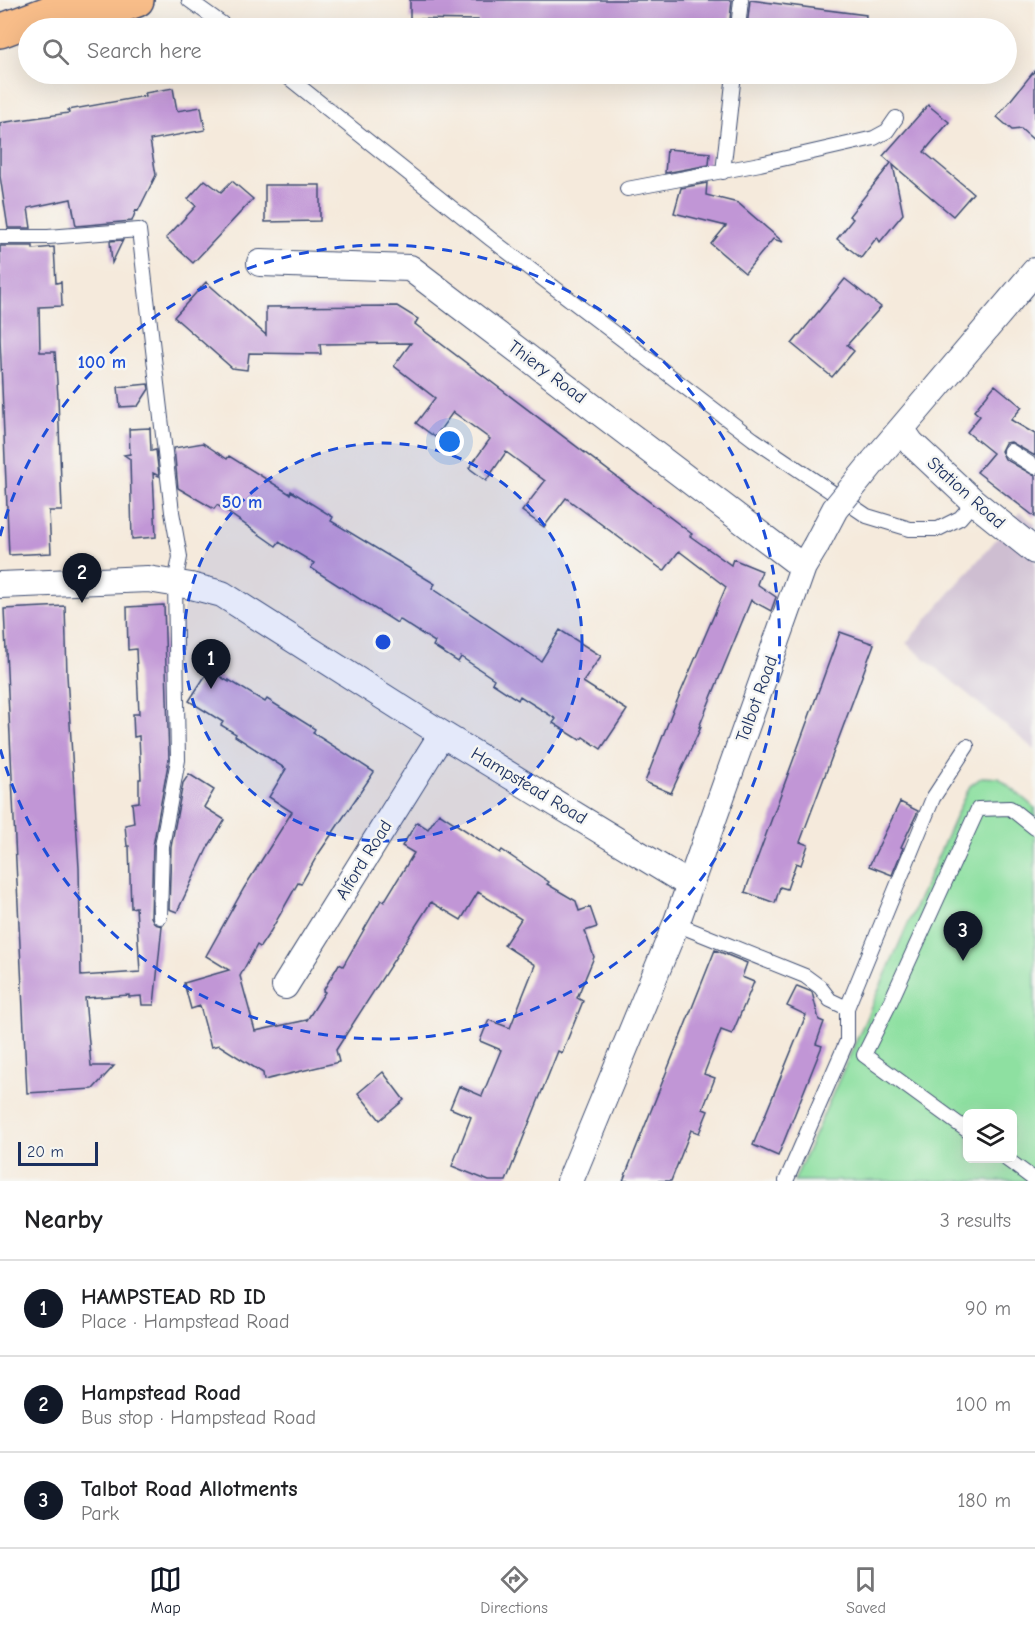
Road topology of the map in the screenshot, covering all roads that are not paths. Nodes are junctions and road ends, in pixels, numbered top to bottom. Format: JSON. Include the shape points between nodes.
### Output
{"nodes":[{"id":1,"x":189,"y":0,"type":"edge"},
{"id":2,"x":741,"y":0,"type":"edge"},
{"id":3,"x":110,"y":4,"type":"edge"},
{"id":4,"x":53,"y":18,"type":"edge"},
{"id":5,"x":81,"y":18,"type":"edge"},
{"id":6,"x":214,"y":18,"type":"edge"},
{"id":7,"x":739,"y":18,"type":"edge"},
{"id":8,"x":18,"y":27,"type":"edge"},
{"id":9,"x":0,"y":31,"type":"edge"},
{"id":10,"x":18,"y":44,"type":"edge"},
{"id":11,"x":0,"y":51,"type":"edge"},
{"id":12,"x":297,"y":84,"type":"edge"},
{"id":13,"x":733,"y":84,"type":"edge"},
{"id":14,"x":896,"y":118,"type":"dead end"},
{"id":15,"x":723,"y":172,"type":"junction"},
{"id":16,"x":627,"y":189,"type":"dead end"},
{"id":17,"x":0,"y":237,"type":"edge"},
{"id":18,"x":260,"y":263,"type":"dead end"},
{"id":19,"x":1035,"y":271,"type":"edge"},
{"id":20,"x":902,"y":430,"type":"junction"},
{"id":21,"x":1010,"y":451,"type":"dead end"},
{"id":22,"x":1035,"y":467,"type":"edge"},
{"id":23,"x":974,"y":502,"type":"junction"},
{"id":24,"x":1035,"y":551,"type":"edge"},
{"id":25,"x":809,"y":557,"type":"junction"},
{"id":26,"x":175,"y":584,"type":"junction"},
{"id":27,"x":0,"y":585,"type":"edge"},
{"id":28,"x":442,"y":734,"type":"junction"},
{"id":29,"x":967,"y":746,"type":"dead end"},
{"id":30,"x":1035,"y":828,"type":"edge"},
{"id":31,"x":690,"y":885,"type":"junction"},
{"id":32,"x":160,"y":917,"type":"dead end"},
{"id":33,"x":676,"y":924,"type":"junction"},
{"id":34,"x":285,"y":986,"type":"dead end"},
{"id":35,"x":847,"y":1008,"type":"junction"},
{"id":36,"x":848,"y":1041,"type":"junction"},
{"id":37,"x":868,"y":1047,"type":"junction"},
{"id":38,"x":963,"y":1127,"type":"edge"},
{"id":39,"x":1009,"y":1163,"type":"edge"},
{"id":40,"x":1021,"y":1176,"type":"edge"},
{"id":41,"x":1035,"y":1180,"type":"edge"},
{"id":42,"x":570,"y":1181,"type":"edge"},
{"id":43,"x":786,"y":1181,"type":"edge"}],
"edges":[{"from":1,"to":6,"type":"lane"},
{"from":2,"to":7,"type":"lane"},
{"from":3,"to":4,"type":"highway"},
{"from":3,"to":5,"type":"highway"},
{"from":8,"to":9,"type":"highway"},
{"from":10,"to":11,"type":"highway"},
{"from":12,"to":23,"type":"lane","via":[[492,240],[744,432],[867,516],[909,529],[938,530],[960,518]]},
{"from":13,"to":15,"type":"lane"},
{"from":14,"to":15,"type":"lane","via":[[887,131],[874,138]]},
{"from":15,"to":16,"type":"lane"},
{"from":17,"to":26,"type":"lane","via":[[139,230],[180,557]]},
{"from":18,"to":25,"type":"street","name":"Thiery Road","via":[[410,268]]},
{"from":19,"to":20,"type":"street","name":"Talbot Road"},
{"from":20,"to":23,"type":"street","name":"Station Road"},
{"from":20,"to":25,"type":"street","name":"Talbot Road","bridge":true,"via":[[835,509]]},
{"from":21,"to":22,"type":"lane"},
{"from":23,"to":24,"type":"street","name":"Station Road"},
{"from":25,"to":31,"type":"street","name":"Talbot Road"},
{"from":26,"to":27,"type":"street","name":"Hampstead Road","via":[[148,579]]},
{"from":26,"to":28,"type":"street","name":"Hampstead Road","via":[[222,594]]},
{"from":26,"to":32,"type":"lane","via":[[178,760],[162,846]]},
{"from":28,"to":31,"type":"street","name":"Hampstead Road"},
{"from":28,"to":34,"type":"street","name":"Alford Road"},
{"from":29,"to":35,"type":"lane","via":[[933,798]]},
{"from":30,"to":37,"type":"lane","via":[[1010,808],[978,809]]},
{"from":31,"to":33,"type":"street","name":"Talbot Road"},
{"from":33,"to":35,"type":"lane","via":[[805,976],[830,1000]]},
{"from":33,"to":42,"type":"street","name":"Talbot Road"},
{"from":35,"to":36,"type":"lane"},
{"from":36,"to":37,"type":"lane"},
{"from":36,"to":43,"type":"lane"},
{"from":37,"to":38,"type":"lane","via":[[864,1054]]},
{"from":39,"to":40,"type":"lane"},
{"from":40,"to":41,"type":"lane"}]}
